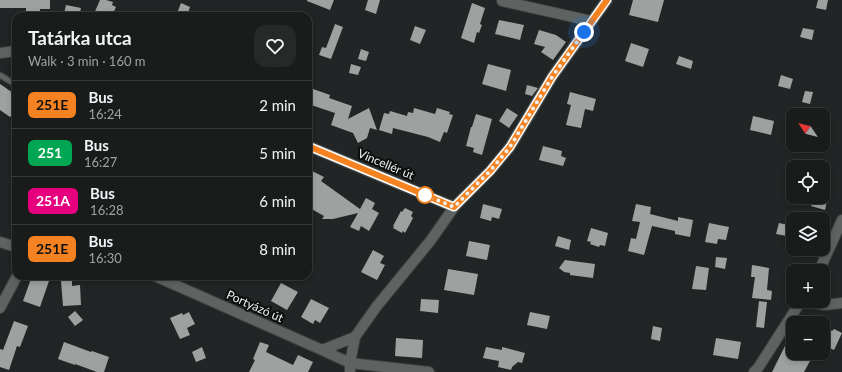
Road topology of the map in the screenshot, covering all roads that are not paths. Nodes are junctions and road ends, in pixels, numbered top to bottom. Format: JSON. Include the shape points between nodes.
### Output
{"nodes":[{"id":1,"x":607,"y":0,"type":"edge"},
{"id":2,"x":502,"y":1,"type":"dead end"},
{"id":3,"x":592,"y":21,"type":"junction"},
{"id":4,"x":12,"y":51,"type":"edge"},
{"id":5,"x":0,"y":52,"type":"edge"},
{"id":6,"x":0,"y":75,"type":"edge"},
{"id":7,"x":12,"y":82,"type":"edge"},
{"id":8,"x":312,"y":148,"type":"edge"},
{"id":9,"x":454,"y":207,"type":"junction"},
{"id":10,"x":842,"y":220,"type":"edge"},
{"id":11,"x":0,"y":242,"type":"edge"},
{"id":12,"x":12,"y":246,"type":"edge"},
{"id":13,"x":822,"y":264,"type":"edge"},
{"id":14,"x":15,"y":280,"type":"edge"},
{"id":15,"x":164,"y":280,"type":"edge"},
{"id":16,"x":842,"y":303,"type":"edge"},
{"id":17,"x":830,"y":304,"type":"edge"},
{"id":18,"x":0,"y":308,"type":"edge"},
{"id":19,"x":798,"y":308,"type":"edge"},
{"id":20,"x":355,"y":337,"type":"junction"},
{"id":21,"x":322,"y":350,"type":"junction"},
{"id":22,"x":350,"y":367,"type":"edge"},
{"id":23,"x":429,"y":372,"type":"edge"},
{"id":24,"x":754,"y":372,"type":"edge"}],
"edges":[{"from":1,"to":3,"type":"street"},
{"from":2,"to":3,"type":"street"},
{"from":3,"to":9,"type":"street","via":[[552,77],[510,147]]},
{"from":4,"to":5,"type":"street"},
{"from":6,"to":7,"type":"lane"},
{"from":8,"to":9,"type":"street","name":"Vincellér út"},
{"from":9,"to":20,"type":"street"},
{"from":10,"to":13,"type":"street"},
{"from":11,"to":12,"type":"street"},
{"from":14,"to":18,"type":"street"},
{"from":15,"to":21,"type":"street","name":"Portyázó út"},
{"from":16,"to":17,"type":"street"},
{"from":19,"to":24,"type":"street"},
{"from":20,"to":21,"type":"street"},
{"from":20,"to":22,"type":"street"},
{"from":21,"to":22,"type":"street","name":"Portyázó út"},
{"from":22,"to":23,"type":"street","name":"Portyázó út"}]}
